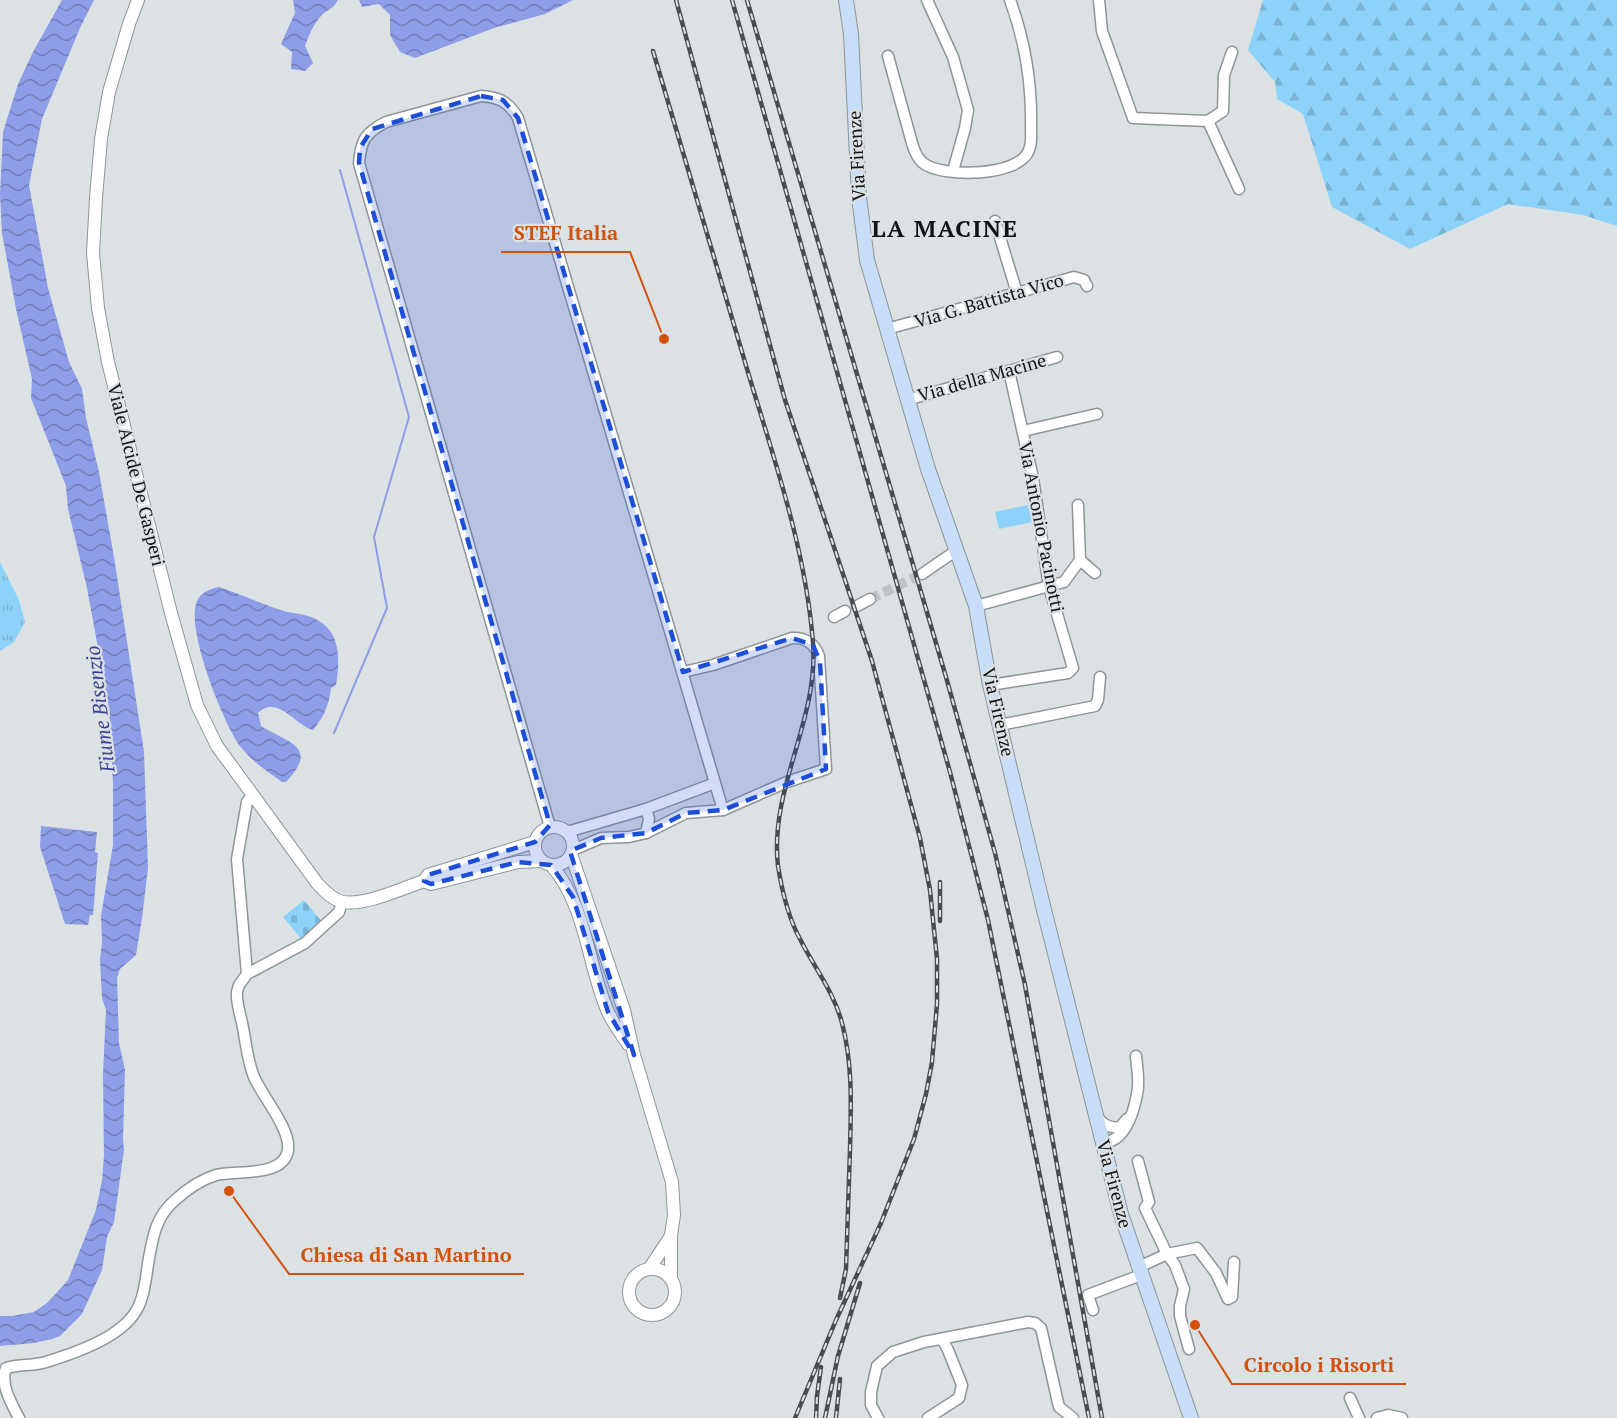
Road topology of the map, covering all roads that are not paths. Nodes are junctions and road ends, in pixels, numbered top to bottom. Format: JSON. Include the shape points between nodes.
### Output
{"nodes":[{"id":1,"x":138,"y":0,"type":"edge"},
{"id":2,"x":846,"y":0,"type":"edge"},
{"id":3,"x":927,"y":0,"type":"edge"},
{"id":4,"x":1010,"y":0,"type":"edge"},
{"id":5,"x":1099,"y":0,"type":"edge"},
{"id":6,"x":1232,"y":52,"type":"dead end"},
{"id":7,"x":888,"y":56,"type":"dead end"},
{"id":8,"x":1208,"y":121,"type":"junction"},
{"id":9,"x":953,"y":171,"type":"junction"},
{"id":10,"x":1239,"y":189,"type":"dead end"},
{"id":11,"x":996,"y":221,"type":"dead end"},
{"id":12,"x":1087,"y":286,"type":"dead end"},
{"id":13,"x":1017,"y":293,"type":"junction"},
{"id":14,"x":887,"y":329,"type":"junction"},
{"id":15,"x":1057,"y":357,"type":"dead end"},
{"id":16,"x":1009,"y":371,"type":"junction"},
{"id":17,"x":907,"y":400,"type":"junction"},
{"id":18,"x":1097,"y":414,"type":"dead end"},
{"id":19,"x":1023,"y":431,"type":"junction"},
{"id":20,"x":1078,"y":505,"type":"dead end"},
{"id":21,"x":957,"y":549,"type":"junction"},
{"id":22,"x":1080,"y":560,"type":"junction"},
{"id":23,"x":1095,"y":573,"type":"dead end"},
{"id":24,"x":922,"y":574,"type":"tunnel mouth"},
{"id":25,"x":1049,"y":587,"type":"junction"},
{"id":26,"x":870,"y":599,"type":"tunnel mouth"},
{"id":27,"x":857,"y":606,"type":"dead end"},
{"id":28,"x":976,"y":606,"type":"junction"},
{"id":29,"x":845,"y":611,"type":"dead end"},
{"id":30,"x":834,"y":617,"type":"dead end"},
{"id":31,"x":683,"y":672,"type":"junction"},
{"id":32,"x":1100,"y":677,"type":"dead end"},
{"id":33,"x":990,"y":685,"type":"junction"},
{"id":34,"x":1000,"y":725,"type":"junction"},
{"id":35,"x":715,"y":783,"type":"junction"},
{"id":36,"x":252,"y":795,"type":"junction"},
{"id":37,"x":646,"y":809,"type":"junction"},
{"id":38,"x":723,"y":810,"type":"junction"},
{"id":39,"x":550,"y":827,"type":"junction"},
{"id":40,"x":567,"y":832,"type":"junction"},
{"id":41,"x":646,"y":833,"type":"junction"},
{"id":42,"x":535,"y":842,"type":"junction"},
{"id":43,"x":572,"y":852,"type":"junction"},
{"id":44,"x":546,"y":863,"type":"junction"},
{"id":45,"x":424,"y":881,"type":"junction"},
{"id":46,"x":342,"y":902,"type":"junction"},
{"id":47,"x":247,"y":974,"type":"junction"},
{"id":48,"x":634,"y":1055,"type":"junction"},
{"id":49,"x":1136,"y":1056,"type":"dead end"},
{"id":50,"x":1094,"y":1109,"type":"junction"},
{"id":51,"x":1120,"y":1131,"type":"junction"},
{"id":52,"x":1102,"y":1142,"type":"junction"},
{"id":53,"x":1138,"y":1161,"type":"dead end"},
{"id":54,"x":1107,"y":1164,"type":"junction"},
{"id":55,"x":671,"y":1235,"type":"junction"},
{"id":56,"x":1167,"y":1254,"type":"junction"},
{"id":57,"x":1234,"y":1262,"type":"dead end"},
{"id":58,"x":649,"y":1269,"type":"junction"},
{"id":59,"x":1140,"y":1271,"type":"junction"},
{"id":60,"x":671,"y":1278,"type":"junction"},
{"id":61,"x":1093,"y":1310,"type":"dead end"},
{"id":62,"x":942,"y":1339,"type":"junction"},
{"id":63,"x":1190,"y":1349,"type":"dead end"},
{"id":64,"x":1350,"y":1398,"type":"dead end"},
{"id":65,"x":19,"y":1418,"type":"edge"},
{"id":66,"x":879,"y":1418,"type":"edge"},
{"id":67,"x":928,"y":1418,"type":"edge"},
{"id":68,"x":1073,"y":1418,"type":"edge"},
{"id":69,"x":1191,"y":1418,"type":"edge"},
{"id":70,"x":1359,"y":1418,"type":"edge"},
{"id":71,"x":1377,"y":1418,"type":"edge"},
{"id":72,"x":1402,"y":1418,"type":"edge"}],
"edges":[{"from":1,"to":36,"type":"street","name":"Viale Alcide De Gasperi","via":[[109,92],[101,139],[93,253],[98,308],[124,433],[188,678],[217,746]]},
{"from":2,"to":14,"type":"main road","name":"Via Firenze","via":[[859,197],[867,260]]},
{"from":3,"to":9,"type":"street","via":[[953,57],[968,110]]},
{"from":4,"to":9,"type":"street","via":[[1028,68],[1030,149],[1010,166],[990,171]]},
{"from":5,"to":8,"type":"street","via":[[1102,31],[1133,118]]},
{"from":6,"to":8,"type":"street","via":[[1224,75],[1223,111]]},
{"from":7,"to":9,"type":"street","via":[[916,155],[933,168]]},
{"from":8,"to":10,"type":"street"},
{"from":11,"to":13,"type":"street"},
{"from":12,"to":13,"type":"street","name":"Via G. Battista Vico","via":[[1084,280],[1074,277]]},
{"from":13,"to":14,"type":"street","name":"Via G. Battista Vico"},
{"from":14,"to":17,"type":"main road","name":"Via Firenze"},
{"from":15,"to":16,"type":"street","name":"Via della Macine"},
{"from":16,"to":17,"type":"street","name":"Via della Macine"},
{"from":16,"to":19,"type":"street","name":"Via Antonio Pacinotti"},
{"from":17,"to":21,"type":"main road","name":"Via Firenze"},
{"from":18,"to":19,"type":"street"},
{"from":19,"to":25,"type":"street","name":"Via Antonio Pacinotti"},
{"from":20,"to":22,"type":"street"},
{"from":21,"to":24,"type":"street"},
{"from":21,"to":28,"type":"main road","name":"Via Firenze"},
{"from":22,"to":23,"type":"street"},
{"from":22,"to":25,"type":"street","via":[[1064,582]]},
{"from":25,"to":28,"type":"street"},
{"from":25,"to":33,"type":"street","name":"Via Antonio Pacinotti","via":[[1073,668],[1068,673]]},
{"from":26,"to":27,"type":"street"},
{"from":28,"to":33,"type":"main road","name":"Via Firenze"},
{"from":29,"to":30,"type":"street"},
{"from":31,"to":35,"type":"street"},
{"from":31,"to":38,"type":"street","via":[[792,638],[801,638],[817,650],[826,769]]},
{"from":31,"to":39,"type":"street","via":[[513,108],[504,100],[481,96],[372,129],[360,148],[359,163]]},
{"from":32,"to":34,"type":"street","via":[[1095,706]]},
{"from":33,"to":34,"type":"main road","name":"Via Firenze"},
{"from":34,"to":50,"type":"main road","name":"Via Firenze"},
{"from":35,"to":37,"type":"street"},
{"from":35,"to":38,"type":"street"},
{"from":36,"to":46,"type":"street","name":"Viale Alcide De Gasperi","via":[[317,883]]},
{"from":36,"to":47,"type":"street","via":[[247,802],[237,859]]},
{"from":37,"to":40,"type":"street"},
{"from":37,"to":41,"type":"street"},
{"from":38,"to":41,"type":"street","via":[[686,813]]},
{"from":39,"to":40,"type":"street"},
{"from":39,"to":42,"type":"street","via":[[540,832]]},
{"from":40,"to":43,"type":"street","via":[[573,843]]},
{"from":41,"to":43,"type":"street","via":[[601,838]]},
{"from":42,"to":44,"type":"street","via":[[536,853]]},
{"from":42,"to":45,"type":"street","via":[[428,875]]},
{"from":43,"to":44,"type":"street","via":[[563,863]]},
{"from":43,"to":48,"type":"street","via":[[624,1010]]},
{"from":44,"to":45,"type":"street","via":[[518,862],[431,884]]},
{"from":44,"to":48,"type":"street","via":[[563,878],[573,897],[608,1012]]},
{"from":45,"to":46,"type":"street","via":[[358,902]]},
{"from":46,"to":47,"type":"street","via":[[339,912],[305,943]]},
{"from":47,"to":65,"type":"street","via":[[236,998],[250,1066],[285,1134],[288,1152],[284,1160],[266,1170],[217,1175],[200,1181],[172,1202],[154,1231],[137,1310],[123,1326],[88,1347],[45,1363],[6,1368],[2,1385]]},
{"from":48,"to":55,"type":"street","via":[[672,1182]]},
{"from":49,"to":51,"type":"street","via":[[1138,1093]]},
{"from":50,"to":51,"type":"street","via":[[1100,1121]]},
{"from":50,"to":52,"type":"main road","name":"Via Firenze"},
{"from":51,"to":52,"type":"street","via":[[1108,1134]]},
{"from":51,"to":54,"type":"street"},
{"from":52,"to":54,"type":"main road","name":"Via Firenze"},
{"from":53,"to":56,"type":"street","via":[[1149,1202],[1145,1208]]},
{"from":54,"to":59,"type":"main road","name":"Via Firenze"},
{"from":55,"to":58,"type":"street"},
{"from":55,"to":60,"type":"street"},
{"from":56,"to":57,"type":"street","via":[[1197,1248],[1216,1273],[1228,1299],[1232,1297]]},
{"from":56,"to":59,"type":"street"},
{"from":56,"to":63,"type":"street","via":[[1184,1289],[1180,1316]]},
{"from":58,"to":60,"type":"street"},
{"from":58,"to":60,"type":"street","via":[[637,1274],[630,1285],[629,1298],[642,1313],[655,1315],[670,1307],[675,1296]]},
{"from":59,"to":61,"type":"street","via":[[1088,1295]]},
{"from":59,"to":69,"type":"main road","name":"Via Firenze"},
{"from":62,"to":66,"type":"street","via":[[893,1352],[877,1366],[871,1405]]},
{"from":62,"to":67,"type":"street","via":[[962,1385],[959,1398]]},
{"from":62,"to":68,"type":"street","via":[[1035,1323],[1044,1335],[1059,1407]]},
{"from":64,"to":70,"type":"street"},
{"from":71,"to":72,"type":"street"}]}
